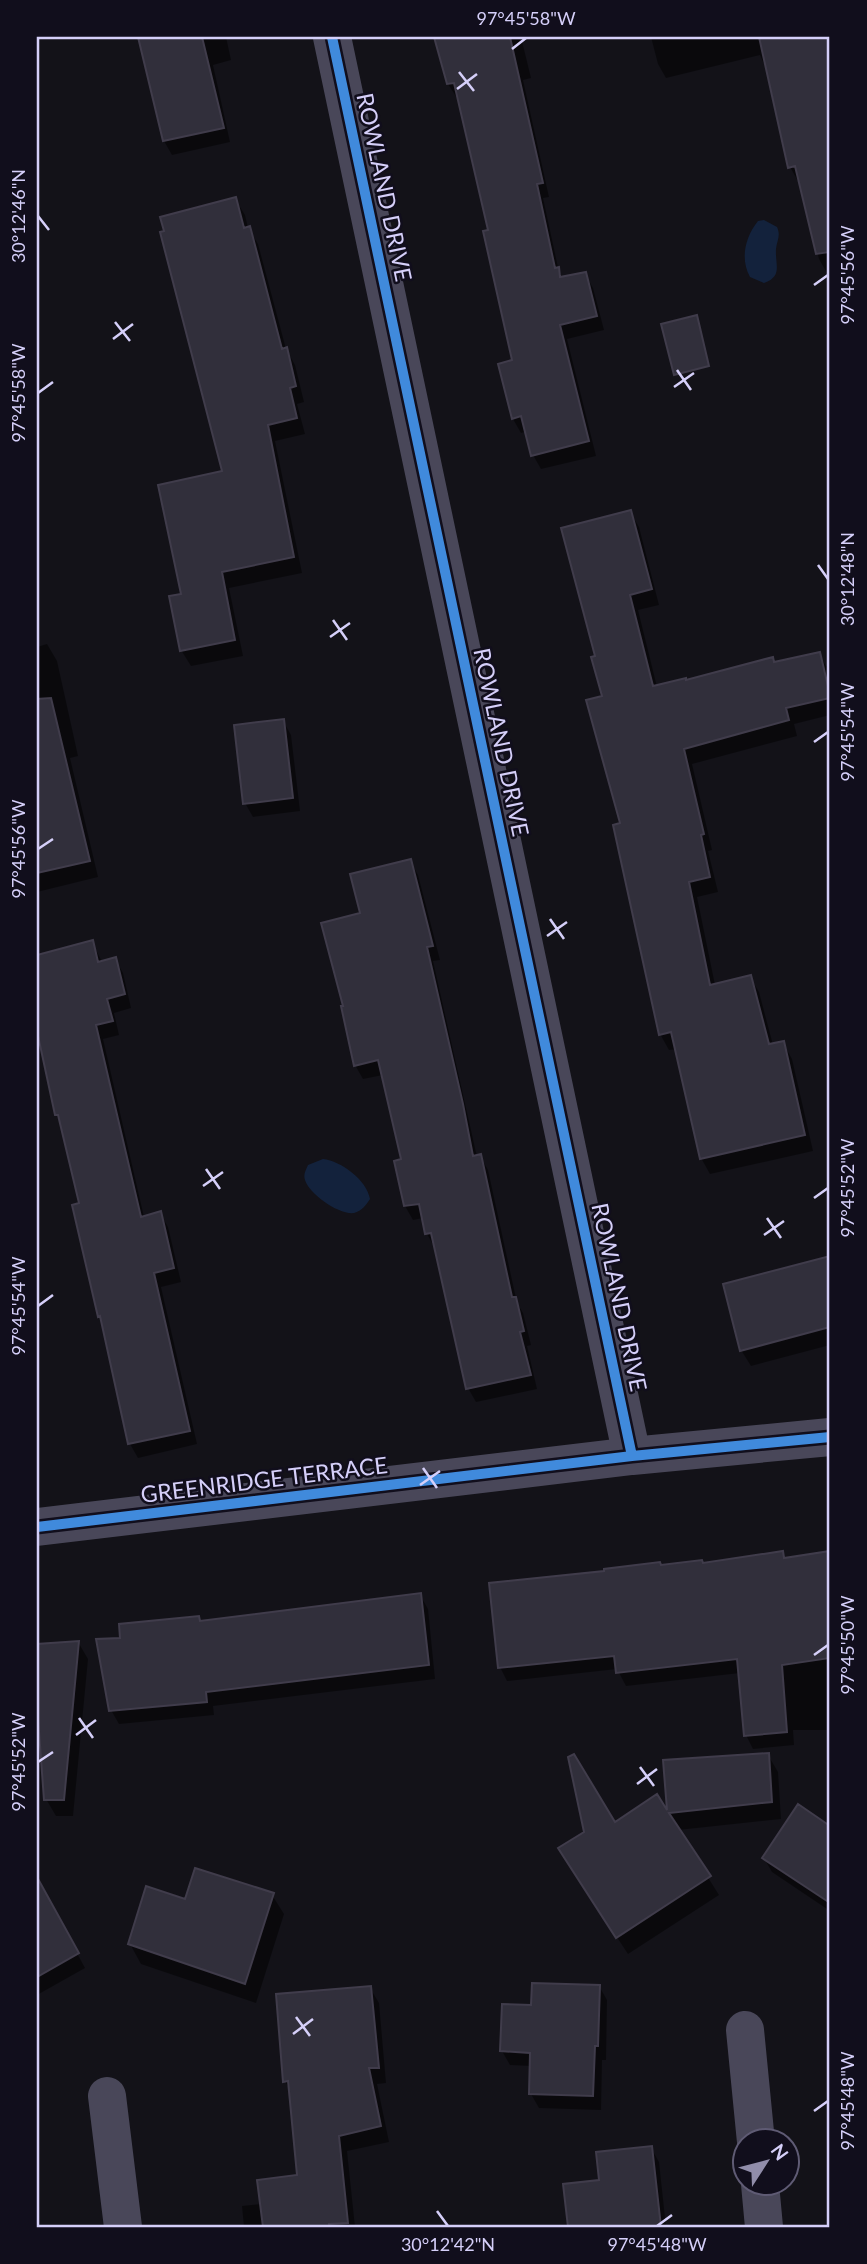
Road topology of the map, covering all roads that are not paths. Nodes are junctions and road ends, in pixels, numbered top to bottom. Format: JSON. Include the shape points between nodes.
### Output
{"nodes":[{"id":1,"x":332,"y":37,"type":"edge"},
{"id":2,"x":830,"y":1437,"type":"edge"},
{"id":3,"x":632,"y":1456,"type":"junction"},
{"id":4,"x":37,"y":1527,"type":"edge"},
{"id":5,"x":745,"y":2031,"type":"dead end"},
{"id":6,"x":107,"y":2096,"type":"dead end"},
{"id":7,"x":755,"y":2128,"type":"edge"},
{"id":8,"x":761,"y":2198,"type":"edge"},
{"id":9,"x":123,"y":2227,"type":"edge"},
{"id":10,"x":764,"y":2227,"type":"edge"}],
"edges":[{"from":1,"to":3,"type":"street","name":"ROWLAND DRIVE"},
{"from":2,"to":3,"type":"street","name":"GREENRIDGE TERRACE"},
{"from":3,"to":4,"type":"street","name":"GREENRIDGE TERRACE"},
{"from":5,"to":7,"type":"street"},
{"from":6,"to":9,"type":"street"},
{"from":8,"to":10,"type":"street"}]}
